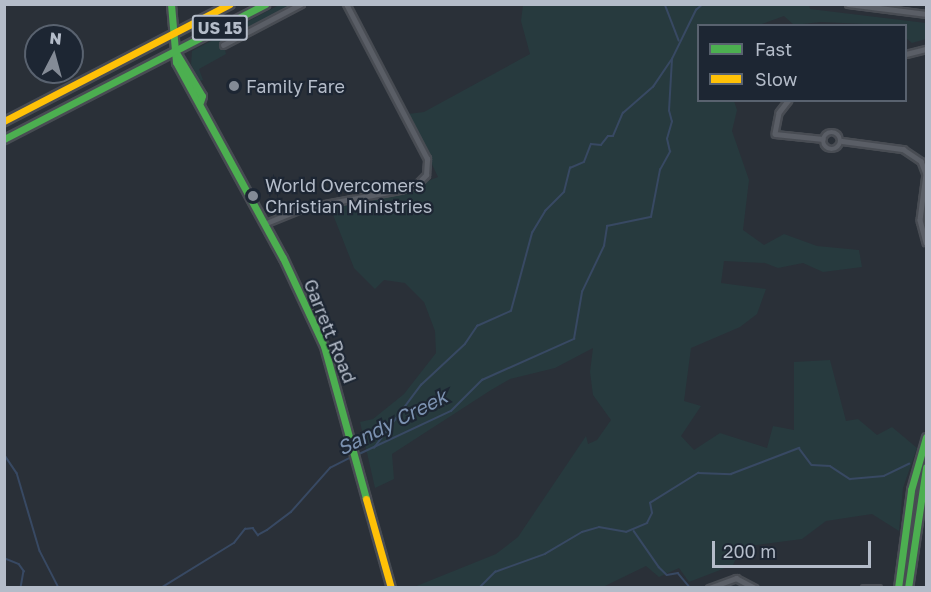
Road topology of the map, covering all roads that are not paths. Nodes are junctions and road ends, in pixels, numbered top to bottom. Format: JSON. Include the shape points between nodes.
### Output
{"nodes":[{"id":1,"x":171,"y":4,"type":"edge"},
{"id":2,"x":230,"y":4,"type":"edge"},
{"id":3,"x":265,"y":4,"type":"edge"},
{"id":4,"x":301,"y":4,"type":"edge"},
{"id":5,"x":346,"y":4,"type":"edge"},
{"id":6,"x":848,"y":4,"type":"edge"},
{"id":7,"x":895,"y":7,"type":"edge"},
{"id":8,"x":927,"y":14,"type":"edge"},
{"id":9,"x":172,"y":35,"type":"junction"},
{"id":10,"x":224,"y":45,"type":"dead end"},
{"id":11,"x":927,"y":48,"type":"edge"},
{"id":12,"x":175,"y":51,"type":"junction"},
{"id":13,"x":907,"y":54,"type":"edge"},
{"id":14,"x":787,"y":102,"type":"edge"},
{"id":15,"x":4,"y":121,"type":"edge"},
{"id":16,"x":4,"y":139,"type":"edge"},
{"id":17,"x":823,"y":139,"type":"junction"},
{"id":18,"x":842,"y":141,"type":"junction"},
{"id":19,"x":264,"y":224,"type":"junction"},
{"id":20,"x":927,"y":242,"type":"edge"},
{"id":21,"x":927,"y":437,"type":"edge"},
{"id":22,"x":927,"y":467,"type":"edge"},
{"id":23,"x":391,"y":588,"type":"edge"},
{"id":24,"x":709,"y":588,"type":"edge"},
{"id":25,"x":755,"y":588,"type":"edge"},
{"id":26,"x":864,"y":588,"type":"edge"},
{"id":27,"x":879,"y":588,"type":"edge"},
{"id":28,"x":898,"y":588,"type":"edge"},
{"id":29,"x":908,"y":588,"type":"edge"}],
"edges":[{"from":1,"to":9,"type":"main road","name":"Garrett Road"},
{"from":2,"to":9,"type":"main road","number":"US 15"},
{"from":3,"to":12,"type":"main road","number":"US 15"},
{"from":4,"to":10,"type":"street"},
{"from":5,"to":19,"type":"street","via":[[427,159],[426,175],[417,184],[400,190],[303,208]]},
{"from":6,"to":7,"type":"street"},
{"from":7,"to":8,"type":"street"},
{"from":9,"to":12,"type":"main road","name":"Garrett Road"},
{"from":9,"to":15,"type":"main road","number":"US 15"},
{"from":11,"to":13,"type":"street"},
{"from":12,"to":16,"type":"main road","number":"US 15"},
{"from":12,"to":19,"type":"main road","name":"Garrett Road","via":[[202,96],[200,102]]},
{"from":14,"to":17,"type":"street","via":[[779,113],[775,134]]},
{"from":17,"to":18,"type":"street","via":[[835,131]]},
{"from":17,"to":18,"type":"street","via":[[831,150]]},
{"from":18,"to":20,"type":"street","via":[[903,149],[921,161],[926,174],[920,220]]},
{"from":19,"to":23,"type":"main road","name":"Garrett Road","via":[[322,340],[354,443]]},
{"from":21,"to":28,"type":"main road","via":[[909,497]]},
{"from":22,"to":29,"type":"main road"},
{"from":24,"to":25,"type":"street","via":[[736,578]]},
{"from":26,"to":27,"type":"street"}]}
